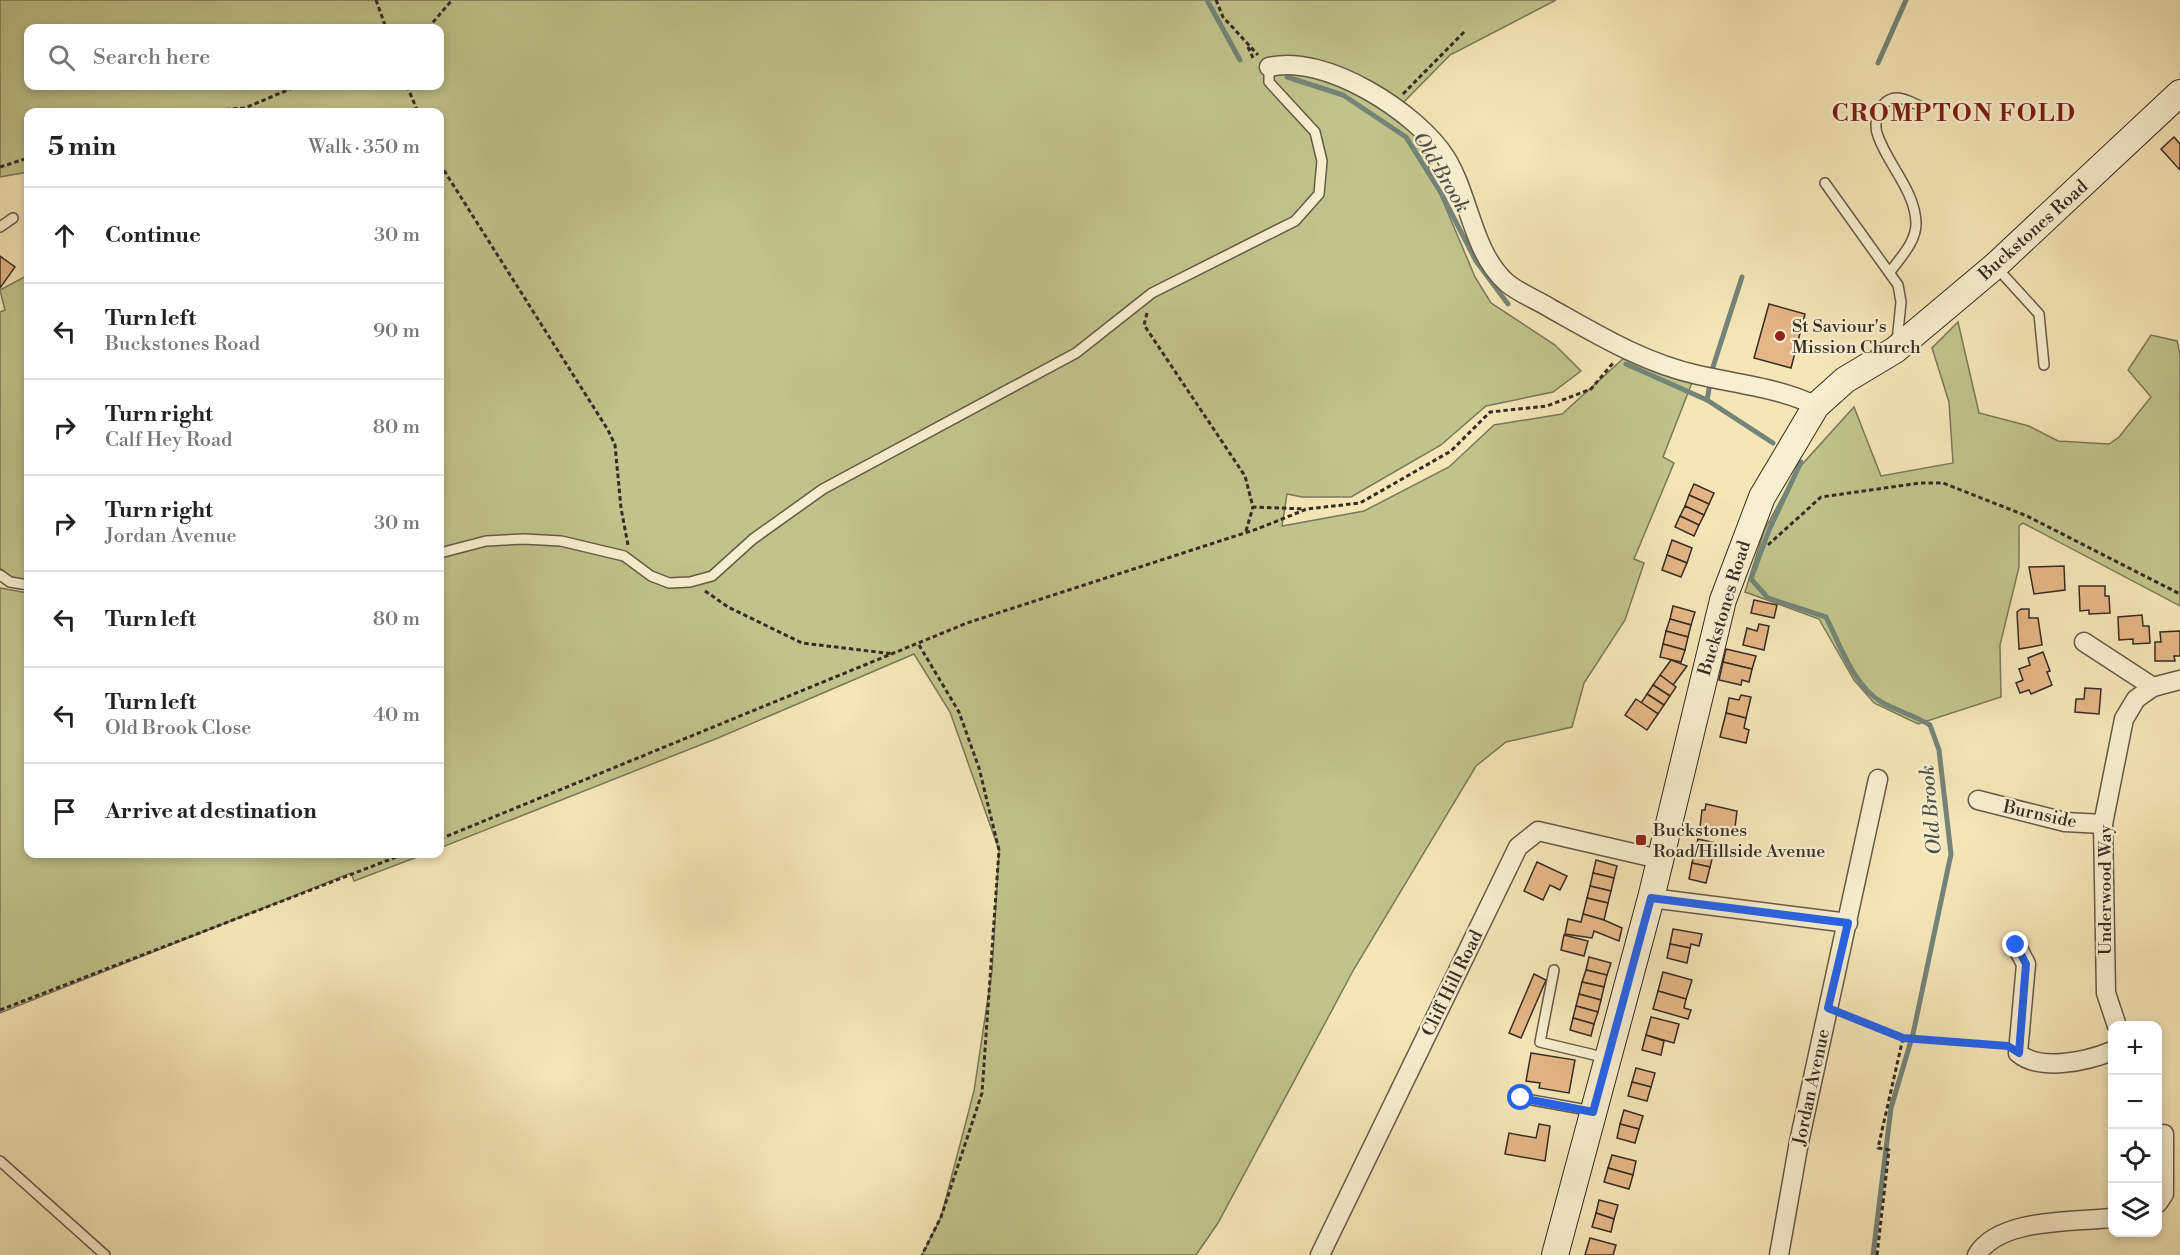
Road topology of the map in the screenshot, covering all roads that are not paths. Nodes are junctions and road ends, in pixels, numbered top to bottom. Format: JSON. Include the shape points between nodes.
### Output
{"nodes":[{"id":1,"x":1269,"y":68,"type":"joint"},
{"id":2,"x":2180,"y":93,"type":"edge"},
{"id":3,"x":1920,"y":106,"type":"dead end"},
{"id":4,"x":1825,"y":183,"type":"dead end"},
{"id":5,"x":13,"y":218,"type":"dead end"},
{"id":6,"x":0,"y":227,"type":"edge"},
{"id":7,"x":1995,"y":266,"type":"junction"},
{"id":8,"x":1890,"y":272,"type":"junction"},
{"id":9,"x":1895,"y":350,"type":"junction"},
{"id":10,"x":2044,"y":365,"type":"dead end"},
{"id":11,"x":1816,"y":406,"type":"junction"},
{"id":12,"x":444,"y":552,"type":"edge"},
{"id":13,"x":0,"y":575,"type":"edge"},
{"id":14,"x":24,"y":584,"type":"edge"},
{"id":15,"x":2084,"y":642,"type":"dead end"},
{"id":16,"x":2180,"y":680,"type":"edge"},
{"id":17,"x":2153,"y":687,"type":"junction"},
{"id":18,"x":1878,"y":779,"type":"dead end"},
{"id":19,"x":1978,"y":800,"type":"dead end"},
{"id":20,"x":2103,"y":824,"type":"junction"},
{"id":21,"x":1659,"y":859,"type":"junction"},
{"id":22,"x":1651,"y":898,"type":"junction"},
{"id":23,"x":1848,"y":923,"type":"junction"},
{"id":24,"x":2016,"y":945,"type":"dead end"},
{"id":25,"x":1554,"y":970,"type":"dead end"},
{"id":26,"x":2115,"y":1021,"type":"edge"},
{"id":27,"x":2108,"y":1052,"type":"edge"},
{"id":28,"x":1607,"y":1058,"type":"junction"},
{"id":29,"x":1521,"y":1098,"type":"dead end"},
{"id":30,"x":1593,"y":1112,"type":"junction"},
{"id":31,"x":2164,"y":1134,"type":"dead end"},
{"id":32,"x":0,"y":1161,"type":"edge"},
{"id":33,"x":2162,"y":1197,"type":"edge"},
{"id":34,"x":2108,"y":1218,"type":"edge"},
{"id":35,"x":105,"y":1255,"type":"edge"},
{"id":36,"x":1320,"y":1255,"type":"edge"},
{"id":37,"x":1555,"y":1255,"type":"edge"},
{"id":38,"x":1779,"y":1255,"type":"edge"},
{"id":39,"x":1977,"y":1255,"type":"edge"}],
"edges":[{"from":1,"to":11,"type":"street","via":[[1281,64],[1326,71],[1380,99],[1410,120],[1446,159],[1492,266],[1509,284],[1624,350],[1701,376],[1799,397]]},
{"from":1,"to":12,"type":"lane","via":[[1269,82],[1315,132],[1322,161],[1319,194],[1295,221],[1152,294],[1076,353],[823,489],[753,539],[712,576],[669,583],[651,576],[627,558],[561,540],[486,541]]},
{"from":2,"to":7,"type":"main road","name":"Buckstones Road"},
{"from":3,"to":8,"type":"lane","via":[[1897,98],[1889,100],[1876,120],[1878,136],[1910,198],[1916,224],[1910,244]]},
{"from":4,"to":8,"type":"lane"},
{"from":5,"to":6,"type":"lane"},
{"from":7,"to":9,"type":"main road","name":"Buckstones Road"},
{"from":7,"to":10,"type":"lane","via":[[2039,314]]},
{"from":8,"to":9,"type":"lane","via":[[1898,285],[1901,302]]},
{"from":9,"to":11,"type":"main road","name":"Buckstones Road","via":[[1845,380]]},
{"from":11,"to":21,"type":"main road","name":"Buckstones Road","via":[[1762,497],[1741,547],[1723,600]]},
{"from":13,"to":14,"type":"lane"},
{"from":15,"to":17,"type":"street"},
{"from":16,"to":17,"type":"street","name":"Underwood Way"},
{"from":17,"to":20,"type":"street","name":"Underwood Way","via":[[2136,699],[2124,719]]},
{"from":18,"to":23,"type":"street","name":"Jordan Avenue"},
{"from":19,"to":20,"type":"street","name":"Burnside","via":[[2065,822]]},
{"from":20,"to":26,"type":"street","name":"Underwood Way","via":[[2106,993]]},
{"from":21,"to":22,"type":"main road","name":"Buckstones Road"},
{"from":21,"to":36,"type":"street","name":"Cliff Hill Road","via":[[1538,831],[1518,847]]},
{"from":22,"to":23,"type":"street"},
{"from":22,"to":28,"type":"main road","name":"Buckstones Road"},
{"from":23,"to":38,"type":"street","name":"Jordan Avenue"},
{"from":24,"to":27,"type":"street","via":[[2026,964],[2019,1053],[2026,1060],[2082,1062]]},
{"from":25,"to":28,"type":"lane","via":[[1540,1042]]},
{"from":28,"to":30,"type":"main road","name":"Buckstones Road"},
{"from":29,"to":30,"type":"lane"},
{"from":30,"to":37,"type":"main road","name":"Buckstones Road"},
{"from":31,"to":33,"type":"street"},
{"from":32,"to":35,"type":"lane"},
{"from":34,"to":39,"type":"street","via":[[2012,1228],[1996,1236]]}]}
